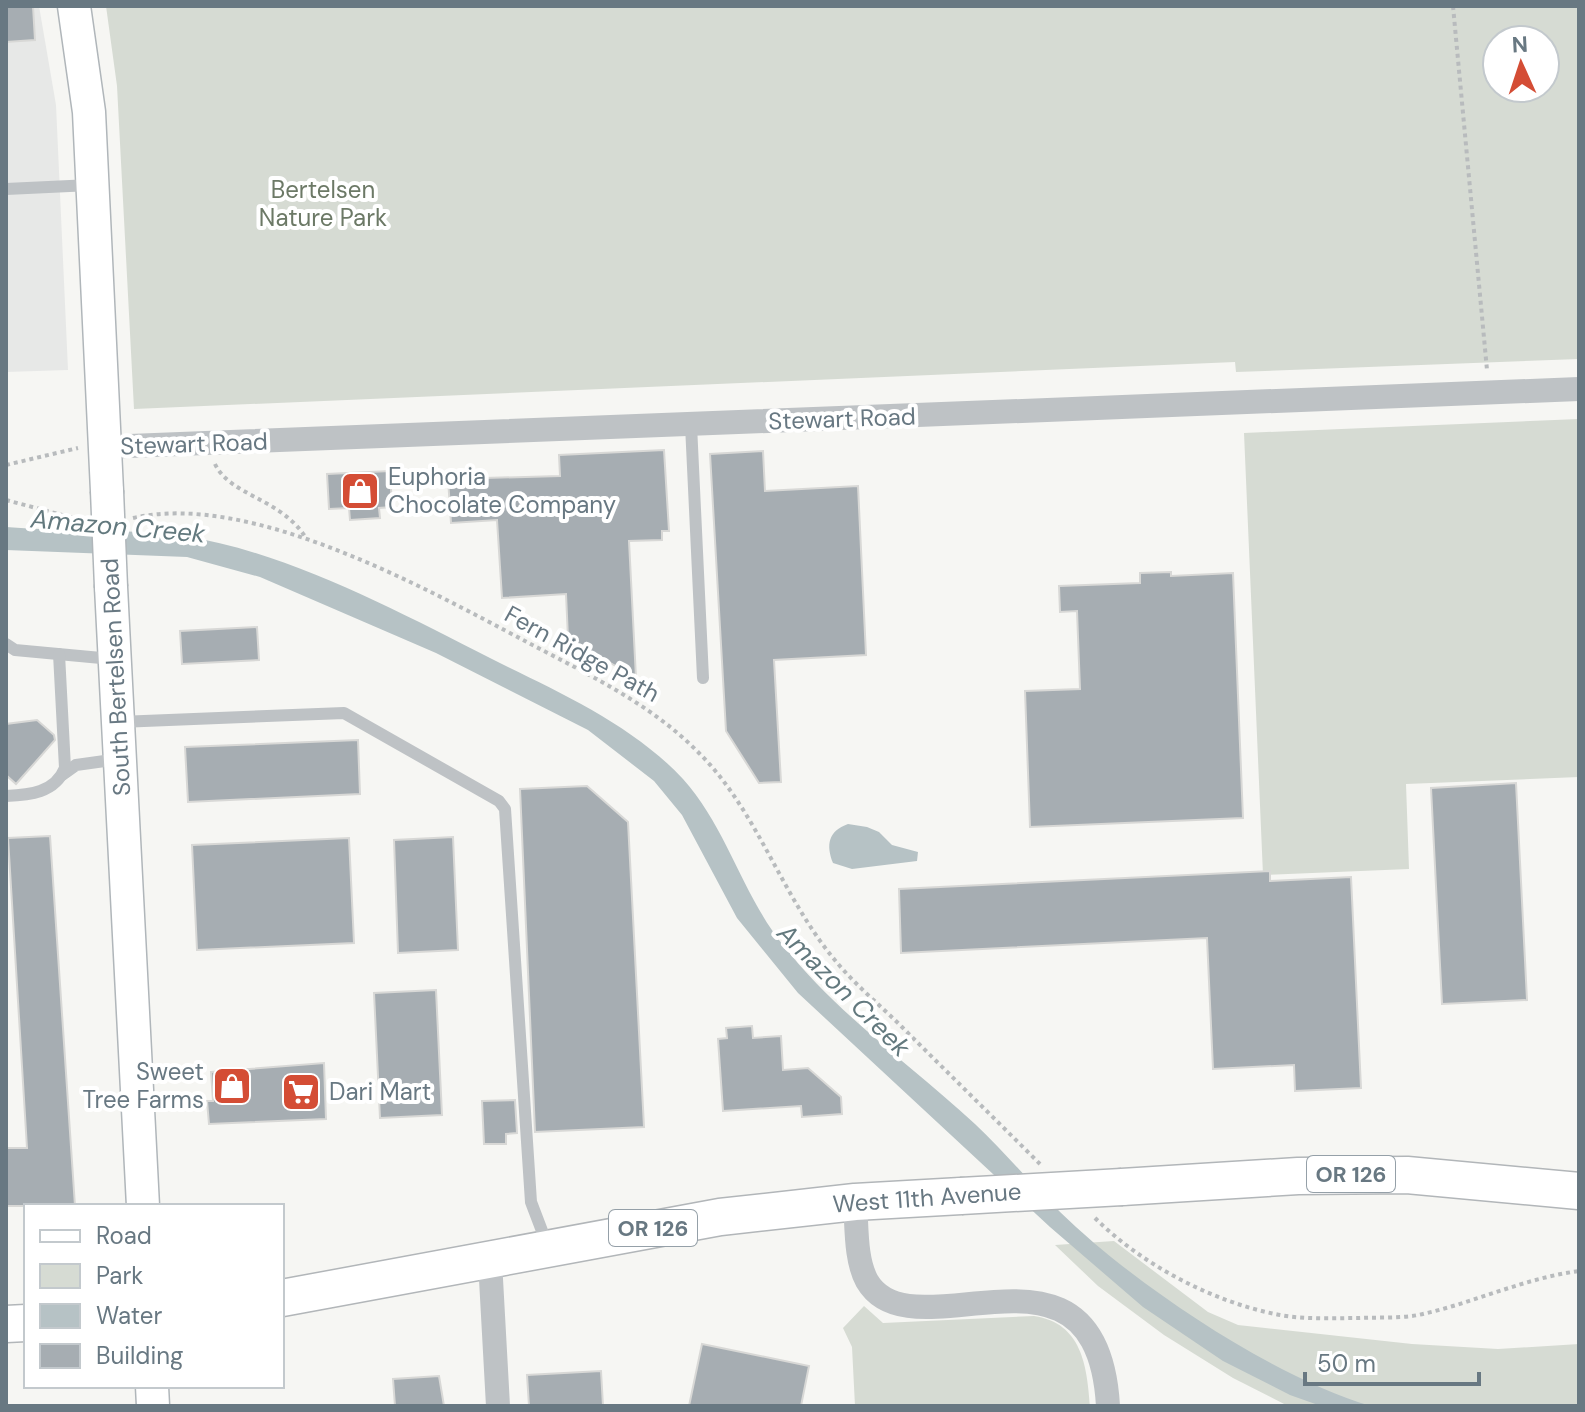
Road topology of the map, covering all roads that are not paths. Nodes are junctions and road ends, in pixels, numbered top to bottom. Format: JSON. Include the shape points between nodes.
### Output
{"nodes":[{"id":1,"x":74,"y":6,"type":"edge"},
{"id":2,"x":92,"y":185,"type":"junction"},
{"id":3,"x":6,"y":189,"type":"edge"},
{"id":4,"x":1579,"y":389,"type":"edge"},
{"id":5,"x":691,"y":425,"type":"junction"},
{"id":6,"x":104,"y":447,"type":"junction"},
{"id":7,"x":6,"y":644,"type":"edge"},
{"id":8,"x":59,"y":654,"type":"junction"},
{"id":9,"x":115,"y":659,"type":"junction"},
{"id":10,"x":703,"y":678,"type":"dead end"},
{"id":11,"x":119,"y":722,"type":"junction"},
{"id":12,"x":120,"y":759,"type":"junction"},
{"id":13,"x":71,"y":760,"type":"junction"},
{"id":14,"x":6,"y":796,"type":"edge"},
{"id":15,"x":1577,"y":1187,"type":"edge"},
{"id":16,"x":855,"y":1202,"type":"junction"},
{"id":17,"x":143,"y":1204,"type":"edge"},
{"id":18,"x":549,"y":1249,"type":"junction"},
{"id":19,"x":490,"y":1261,"type":"junction"},
{"id":20,"x":284,"y":1298,"type":"edge"},
{"id":21,"x":498,"y":1406,"type":"edge"},
{"id":22,"x":1108,"y":1406,"type":"edge"}],
"edges":[{"from":1,"to":2,"type":"street","name":"South Bertelsen Road","via":[[89,112]]},
{"from":2,"to":3,"type":"lane"},
{"from":2,"to":6,"type":"street","name":"South Bertelsen Road"},
{"from":4,"to":5,"type":"street","name":"Stewart Road"},
{"from":5,"to":6,"type":"street","name":"Stewart Road"},
{"from":5,"to":10,"type":"lane"},
{"from":6,"to":9,"type":"street","name":"South Bertelsen Road","bridge":true},
{"from":7,"to":8,"type":"lane","via":[[15,650]]},
{"from":8,"to":9,"type":"lane"},
{"from":8,"to":13,"type":"lane"},
{"from":9,"to":11,"type":"street","name":"South Bertelsen Road"},
{"from":11,"to":12,"type":"street","name":"South Bertelsen Road"},
{"from":11,"to":18,"type":"lane","via":[[344,713],[499,801],[505,809],[531,1202]]},
{"from":12,"to":13,"type":"lane"},
{"from":12,"to":17,"type":"street","name":"South Bertelsen Road"},
{"from":13,"to":14,"type":"lane","via":[[62,775],[34,795]]},
{"from":15,"to":16,"type":"main road","name":"West 11th Avenue","number":"OR 126","bridge":true,"via":[[1379,1174]]},
{"from":16,"to":18,"type":"main road","name":"West 11th Avenue","number":"OR 126","via":[[720,1217]]},
{"from":16,"to":22,"type":"street","via":[[861,1262],[867,1282],[882,1295],[918,1306],[1021,1301],[1064,1311],[1094,1343]]},
{"from":18,"to":19,"type":"main road","name":"West 11th Avenue","number":"OR 126"},
{"from":19,"to":20,"type":"main road","name":"West 11th Avenue","number":"OR 126"},
{"from":19,"to":21,"type":"street"}]}
